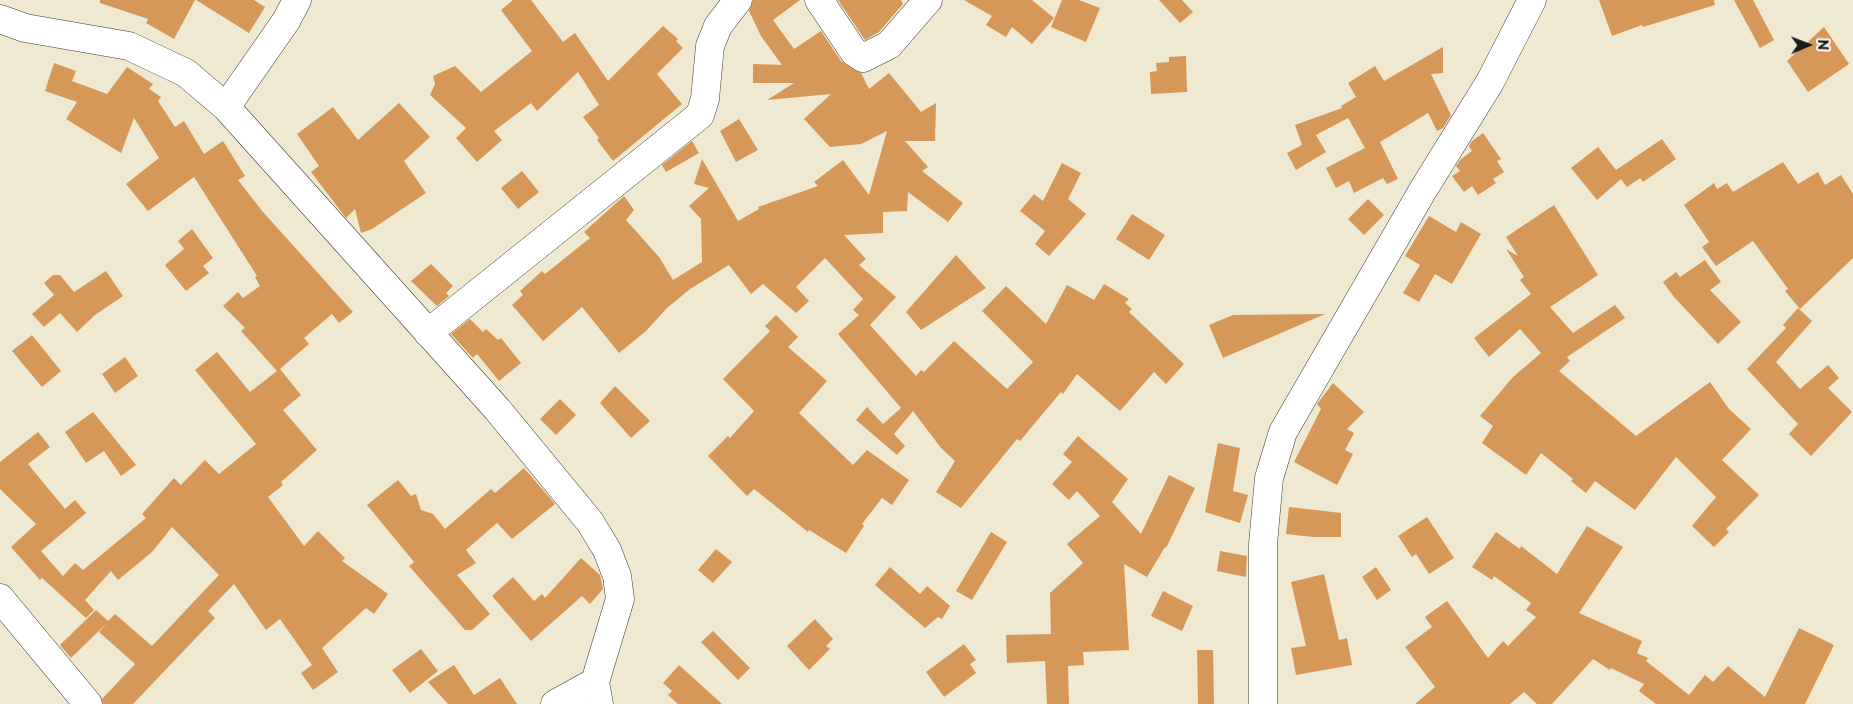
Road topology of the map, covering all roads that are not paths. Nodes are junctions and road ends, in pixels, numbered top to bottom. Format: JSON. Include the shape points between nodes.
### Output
{"nodes":[{"id":1,"x":297,"y":0,"type":"edge"},
{"id":2,"x":738,"y":0,"type":"edge"},
{"id":3,"x":819,"y":0,"type":"edge"},
{"id":4,"x":928,"y":0,"type":"edge"},
{"id":5,"x":1532,"y":0,"type":"edge"},
{"id":6,"x":0,"y":19,"type":"edge"},
{"id":7,"x":226,"y":107,"type":"junction"},
{"id":8,"x":428,"y":333,"type":"junction"},
{"id":9,"x":0,"y":598,"type":"edge"},
{"id":10,"x":597,"y":693,"type":"edge"},
{"id":11,"x":88,"y":704,"type":"edge"},
{"id":12,"x":555,"y":704,"type":"edge"},
{"id":13,"x":1263,"y":704,"type":"edge"}],
"edges":[{"from":1,"to":7,"type":"street"},
{"from":2,"to":8,"type":"street","via":[[718,26],[710,46],[705,99],[700,115]]},
{"from":3,"to":4,"type":"street","via":[[854,52],[863,58],[889,45]]},
{"from":5,"to":13,"type":"street","via":[[1490,82],[1423,190],[1283,432],[1269,478],[1263,544]]},
{"from":6,"to":7,"type":"street","via":[[25,28],[129,46],[186,73]]},
{"from":7,"to":8,"type":"street"},
{"from":8,"to":10,"type":"street","via":[[559,484],[590,522],[607,550],[617,576],[620,599]]},
{"from":9,"to":11,"type":"street"},
{"from":10,"to":12,"type":"street"}]}
